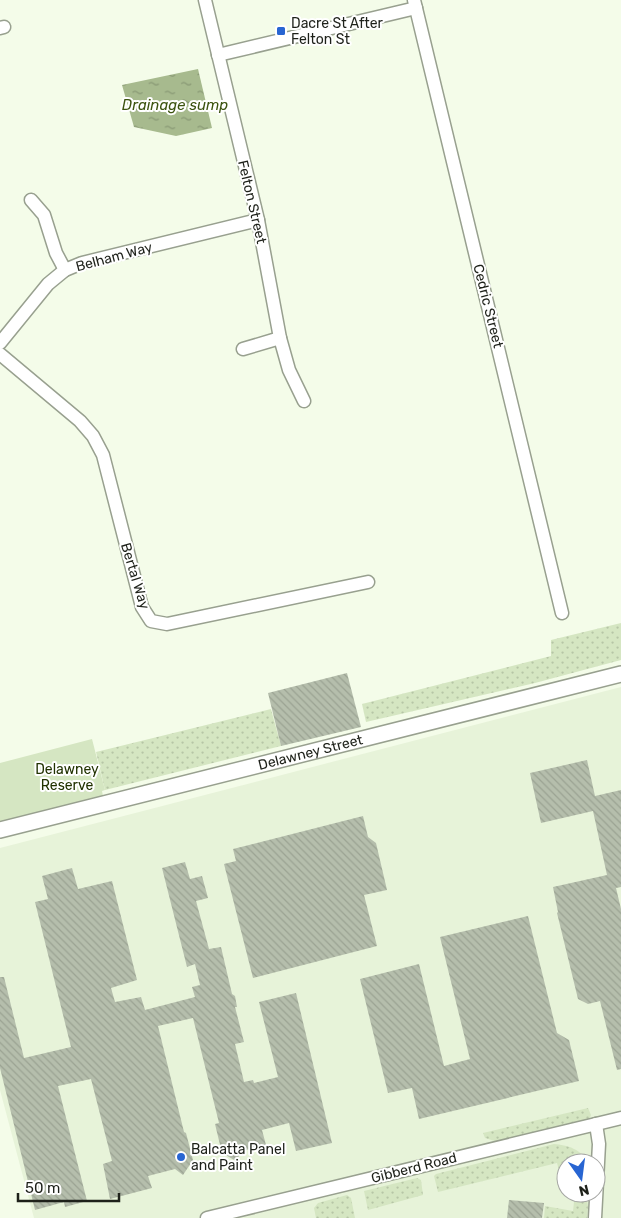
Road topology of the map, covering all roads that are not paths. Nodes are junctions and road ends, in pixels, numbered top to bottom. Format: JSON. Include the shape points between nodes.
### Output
{"nodes":[{"id":1,"x":205,"y":0,"type":"edge"},
{"id":2,"x":415,"y":4,"type":"edge"},
{"id":3,"x":218,"y":55,"type":"junction"},
{"id":4,"x":31,"y":200,"type":"dead end"},
{"id":5,"x":258,"y":220,"type":"junction"},
{"id":6,"x":65,"y":270,"type":"junction"},
{"id":7,"x":280,"y":338,"type":"junction"},
{"id":8,"x":0,"y":343,"type":"edge"},
{"id":9,"x":243,"y":349,"type":"dead end"},
{"id":10,"x":0,"y":354,"type":"edge"},
{"id":11,"x":304,"y":401,"type":"dead end"},
{"id":12,"x":368,"y":582,"type":"dead end"},
{"id":13,"x":562,"y":613,"type":"dead end"},
{"id":14,"x":621,"y":674,"type":"edge"},
{"id":15,"x":0,"y":830,"type":"edge"},
{"id":16,"x":621,"y":1118,"type":"edge"},
{"id":17,"x":596,"y":1124,"type":"junction"},
{"id":18,"x":207,"y":1218,"type":"edge"},
{"id":19,"x":594,"y":1218,"type":"edge"}],
"edges":[{"from":1,"to":3,"type":"street","name":"Felton Street"},
{"from":2,"to":3,"type":"street"},
{"from":2,"to":13,"type":"street","name":"Cedric Street"},
{"from":3,"to":5,"type":"street","name":"Felton Street"},
{"from":4,"to":6,"type":"street","via":[[44,215]]},
{"from":5,"to":6,"type":"street","name":"Belham Way","via":[[82,263]]},
{"from":5,"to":7,"type":"street","name":"Felton Street"},
{"from":6,"to":8,"type":"street","name":"Belham Way","via":[[48,284]]},
{"from":7,"to":9,"type":"street"},
{"from":7,"to":11,"type":"street","name":"Felton Street","via":[[289,370]]},
{"from":10,"to":12,"type":"street","name":"Bertal Way","via":[[80,421],[93,436],[103,455],[142,607],[151,621],[168,624]]},
{"from":14,"to":15,"type":"street","name":"Delawney Street"},
{"from":16,"to":17,"type":"street","name":"Gibberd Road"},
{"from":17,"to":18,"type":"street","name":"Gibberd Road"},
{"from":17,"to":19,"type":"street","via":[[599,1144]]}]}
